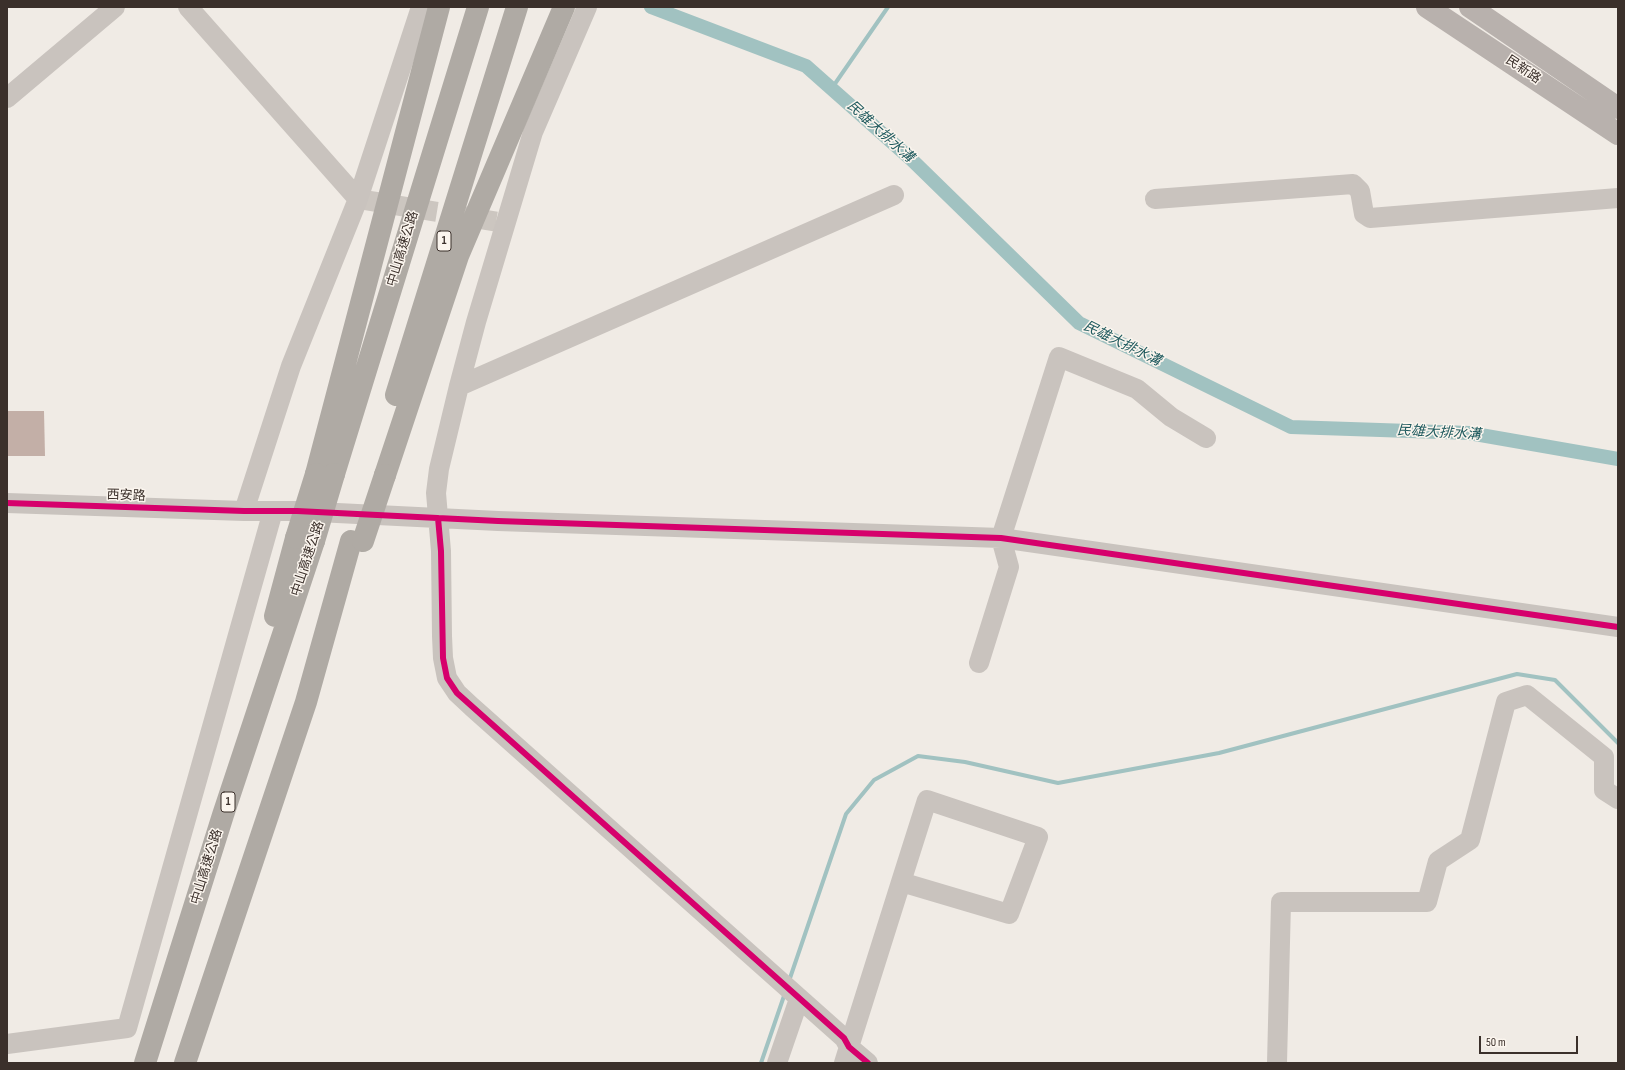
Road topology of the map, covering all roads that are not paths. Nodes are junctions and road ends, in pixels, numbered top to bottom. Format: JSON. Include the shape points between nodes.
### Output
{"nodes":[{"id":1,"x":115,"y":7,"type":"edge"},
{"id":2,"x":188,"y":7,"type":"edge"},
{"id":3,"x":421,"y":7,"type":"edge"},
{"id":4,"x":439,"y":7,"type":"edge"},
{"id":5,"x":478,"y":7,"type":"edge"},
{"id":6,"x":517,"y":7,"type":"edge"},
{"id":7,"x":1427,"y":7,"type":"edge"},
{"id":8,"x":1470,"y":7,"type":"edge"},
{"id":9,"x":573,"y":12,"type":"edge"},
{"id":10,"x":7,"y":98,"type":"edge"},
{"id":11,"x":1618,"y":108,"type":"edge"},
{"id":12,"x":1618,"y":134,"type":"edge"},
{"id":13,"x":894,"y":195,"type":"dead end"},
{"id":14,"x":1618,"y":198,"type":"edge"},
{"id":15,"x":358,"y":199,"type":"junction"},
{"id":16,"x":1155,"y":199,"type":"dead end"},
{"id":17,"x":459,"y":386,"type":"junction"},
{"id":18,"x":1206,"y":438,"type":"dead end"},
{"id":19,"x":325,"y":474,"type":"junction"},
{"id":20,"x":378,"y":475,"type":"junction"},
{"id":21,"x":7,"y":503,"type":"edge"},
{"id":22,"x":244,"y":511,"type":"junction"},
{"id":23,"x":274,"y":511,"type":"junction"},
{"id":24,"x":438,"y":518,"type":"junction"},
{"id":25,"x":1001,"y":538,"type":"junction"},
{"id":26,"x":1618,"y":627,"type":"edge"},
{"id":27,"x":979,"y":664,"type":"dead end"},
{"id":28,"x":1618,"y":799,"type":"edge"},
{"id":29,"x":901,"y":882,"type":"junction"},
{"id":30,"x":791,"y":992,"type":"junction"},
{"id":31,"x":7,"y":1044,"type":"edge"},
{"id":32,"x":847,"y":1055,"type":"edge"},
{"id":33,"x":145,"y":1063,"type":"edge"},
{"id":34,"x":185,"y":1063,"type":"edge"},
{"id":35,"x":777,"y":1063,"type":"edge"},
{"id":36,"x":868,"y":1063,"type":"edge"},
{"id":37,"x":1277,"y":1063,"type":"edge"}],
"edges":[{"from":1,"to":10,"type":"street"},
{"from":2,"to":15,"type":"street"},
{"from":3,"to":15,"type":"street"},
{"from":4,"to":19,"type":"highway"},
{"from":5,"to":19,"type":"highway","name":"中山高速公路"},
{"from":6,"to":20,"type":"highway","number":"1"},
{"from":7,"to":12,"type":"main road","name":"民新路"},
{"from":8,"to":11,"type":"main road","name":"民新路"},
{"from":9,"to":17,"type":"street","via":[[505,223]]},
{"from":9,"to":20,"type":"highway","via":[[458,256]]},
{"from":13,"to":17,"type":"street"},
{"from":14,"to":16,"type":"street","via":[[1370,218],[1364,214],[1360,191],[1353,184]]},
{"from":15,"to":22,"type":"street","via":[[291,366]]},
{"from":17,"to":24,"type":"street","via":[[438,469]]},
{"from":18,"to":25,"type":"street","via":[[1170,416],[1137,389],[1059,357]]},
{"from":19,"to":33,"type":"highway","name":"中山高速公路","number":"1","bridge":true,"via":[[263,664],[262,700]]},
{"from":20,"to":34,"type":"highway","number":"1","via":[[306,702]]},
{"from":21,"to":22,"type":"street","name":"西安路"},
{"from":22,"to":23,"type":"street","name":"西安路"},
{"from":23,"to":24,"type":"street","name":"西安路"},
{"from":23,"to":31,"type":"street","via":[[127,1028]]},
{"from":24,"to":25,"type":"street","name":"西安路"},
{"from":24,"to":30,"type":"street","via":[[443,658],[447,678],[457,693]]},
{"from":25,"to":26,"type":"street","name":"西安路"},
{"from":25,"to":27,"type":"street","via":[[1009,567]]},
{"from":28,"to":37,"type":"street","via":[[1604,790],[1604,757],[1527,695],[1506,702],[1470,840],[1438,861],[1427,902],[1281,902]]},
{"from":29,"to":29,"type":"street","via":[[1009,914],[1038,837],[926,800]]},
{"from":29,"to":32,"type":"street"},
{"from":30,"to":32,"type":"street","via":[[844,1038]]},
{"from":30,"to":35,"type":"street"},
{"from":32,"to":36,"type":"street"}]}
